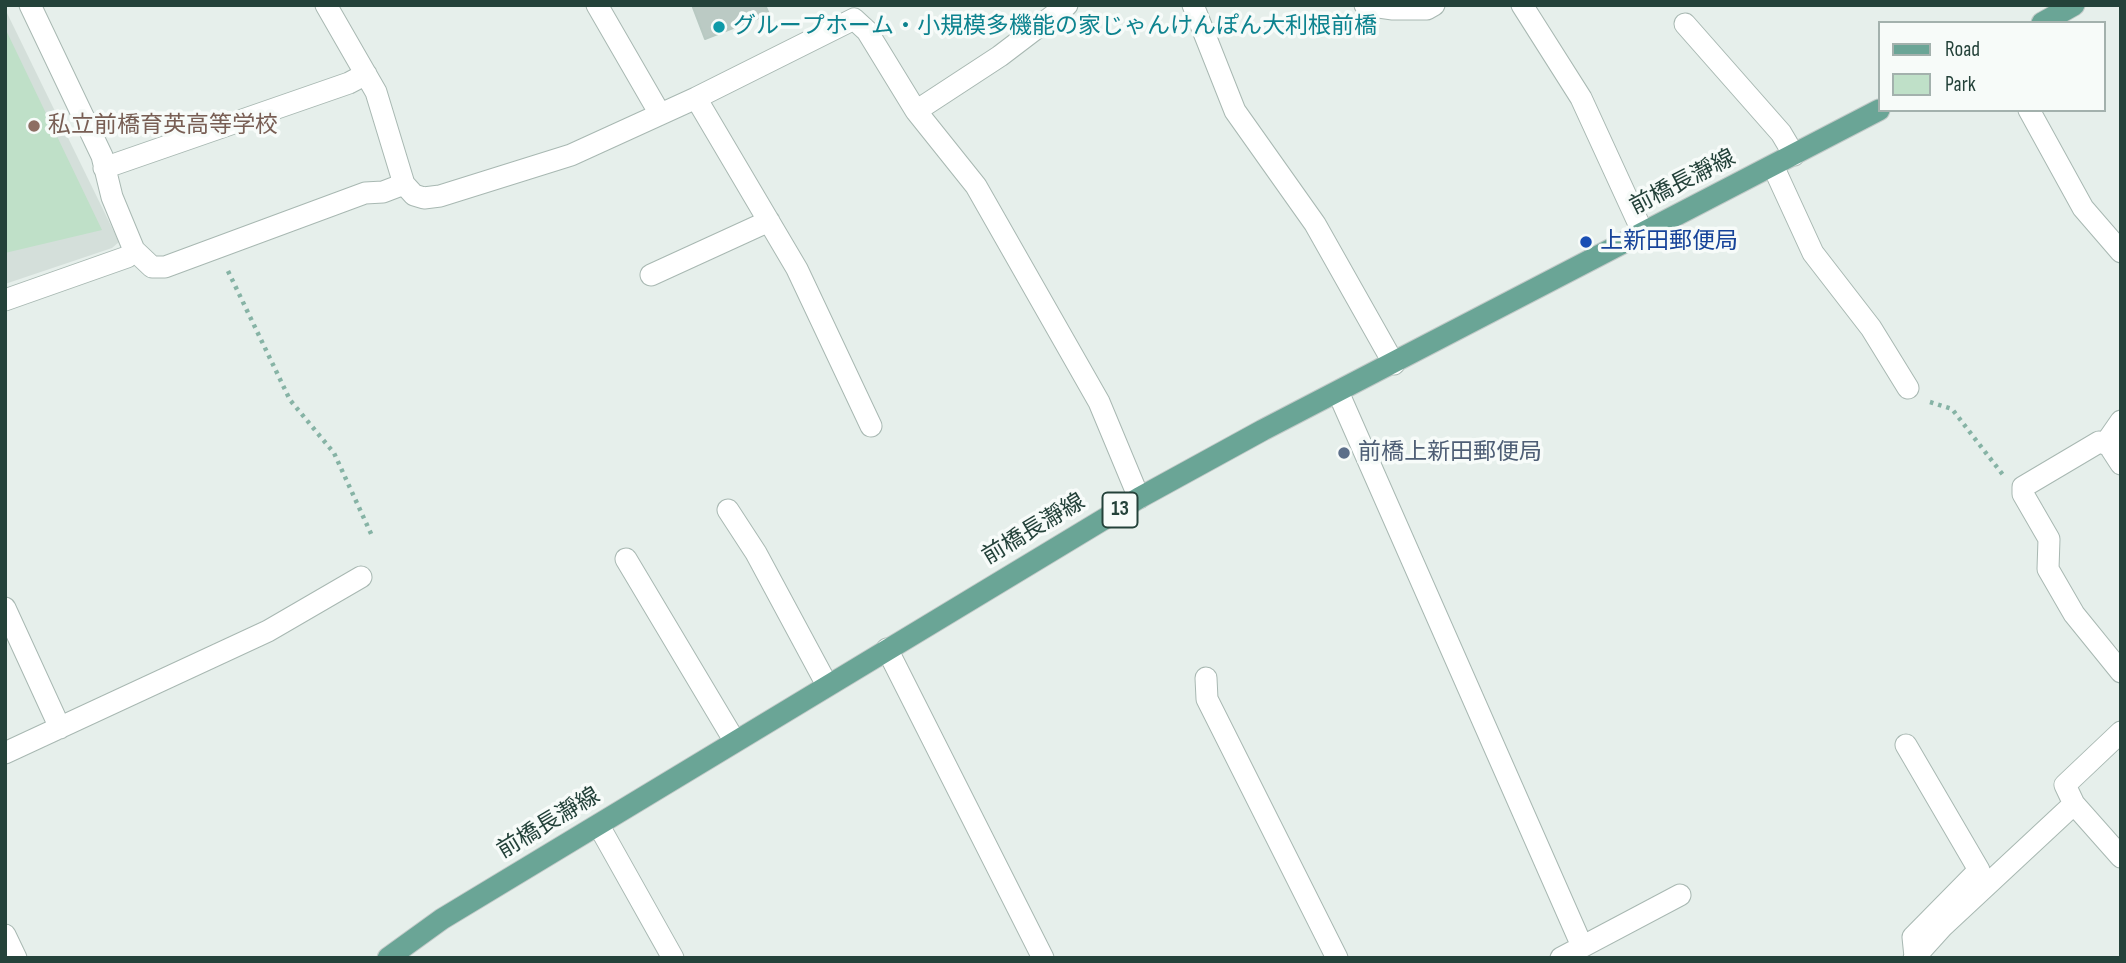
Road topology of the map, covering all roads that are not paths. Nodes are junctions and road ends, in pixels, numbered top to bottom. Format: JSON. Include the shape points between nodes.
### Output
{"nodes":[{"id":1,"x":30,"y":5,"type":"edge"},
{"id":2,"x":326,"y":5,"type":"edge"},
{"id":3,"x":597,"y":5,"type":"edge"},
{"id":4,"x":1067,"y":5,"type":"edge"},
{"id":5,"x":1193,"y":5,"type":"edge"},
{"id":6,"x":1365,"y":5,"type":"edge"},
{"id":7,"x":1434,"y":5,"type":"edge"},
{"id":8,"x":1522,"y":5,"type":"edge"},
{"id":9,"x":2074,"y":5,"type":"edge"},
{"id":10,"x":2046,"y":21,"type":"edge"},
{"id":11,"x":1685,"y":24,"type":"dead end"},
{"id":12,"x":366,"y":74,"type":"junction"},
{"id":13,"x":696,"y":98,"type":"junction"},
{"id":14,"x":916,"y":111,"type":"junction"},
{"id":15,"x":1878,"y":111,"type":"edge"},
{"id":16,"x":2030,"y":112,"type":"edge"},
{"id":17,"x":660,"y":114,"type":"junction"},
{"id":18,"x":1794,"y":155,"type":"junction"},
{"id":19,"x":1773,"y":166,"type":"junction"},
{"id":20,"x":104,"y":168,"type":"junction"},
{"id":21,"x":404,"y":184,"type":"junction"},
{"id":22,"x":769,"y":221,"type":"junction"},
{"id":23,"x":1643,"y":233,"type":"junction"},
{"id":24,"x":134,"y":250,"type":"junction"},
{"id":25,"x":2121,"y":252,"type":"edge"},
{"id":26,"x":651,"y":275,"type":"dead end"},
{"id":27,"x":5,"y":300,"type":"edge"},
{"id":28,"x":1394,"y":364,"type":"junction"},
{"id":29,"x":1908,"y":388,"type":"dead end"},
{"id":30,"x":1338,"y":392,"type":"junction"},
{"id":31,"x":2121,"y":421,"type":"edge"},
{"id":32,"x":872,"y":426,"type":"dead end"},
{"id":33,"x":2098,"y":445,"type":"junction"},
{"id":34,"x":2121,"y":464,"type":"edge"},
{"id":35,"x":1139,"y":498,"type":"junction"},
{"id":36,"x":728,"y":510,"type":"dead end"},
{"id":37,"x":626,"y":559,"type":"dead end"},
{"id":38,"x":361,"y":577,"type":"dead end"},
{"id":39,"x":5,"y":608,"type":"edge"},
{"id":40,"x":887,"y":649,"type":"junction"},
{"id":41,"x":2121,"y":672,"type":"edge"},
{"id":42,"x":1206,"y":678,"type":"dead end"},
{"id":43,"x":827,"y":685,"type":"junction"},
{"id":44,"x":60,"y":728,"type":"junction"},
{"id":45,"x":2121,"y":732,"type":"edge"},
{"id":46,"x":734,"y":740,"type":"junction"},
{"id":47,"x":1906,"y":745,"type":"dead end"},
{"id":48,"x":5,"y":753,"type":"edge"},
{"id":49,"x":2074,"y":804,"type":"junction"},
{"id":50,"x":599,"y":826,"type":"junction"},
{"id":51,"x":2121,"y":857,"type":"edge"},
{"id":52,"x":1680,"y":895,"type":"dead end"},
{"id":53,"x":5,"y":935,"type":"edge"},
{"id":54,"x":1582,"y":946,"type":"junction"},
{"id":55,"x":1915,"y":957,"type":"edge"},
{"id":56,"x":16,"y":958,"type":"edge"},
{"id":57,"x":388,"y":958,"type":"edge"},
{"id":58,"x":673,"y":958,"type":"edge"},
{"id":59,"x":1043,"y":958,"type":"edge"},
{"id":60,"x":1337,"y":958,"type":"edge"},
{"id":61,"x":1561,"y":958,"type":"edge"}],
"edges":[{"from":1,"to":20,"type":"street"},
{"from":2,"to":12,"type":"street"},
{"from":3,"to":17,"type":"street"},
{"from":4,"to":14,"type":"street"},
{"from":5,"to":28,"type":"street","via":[[1235,111],[1315,224]]},
{"from":6,"to":7,"type":"street","via":[[1427,9]]},
{"from":8,"to":23,"type":"street","via":[[1581,98]]},
{"from":9,"to":10,"type":"main road"},
{"from":11,"to":18,"type":"street","via":[[1781,133]]},
{"from":12,"to":20,"type":"street"},
{"from":12,"to":21,"type":"street","via":[[383,107]]},
{"from":13,"to":14,"type":"street","via":[[854,19],[867,31]]},
{"from":13,"to":17,"type":"street"},
{"from":13,"to":22,"type":"street"},
{"from":14,"to":35,"type":"street","via":[[976,186],[1040,294],[1099,402]]},
{"from":15,"to":18,"type":"main road","name":"前橋長瀞線","number":"13"},
{"from":16,"to":25,"type":"street","via":[[2083,208]]},
{"from":17,"to":21,"type":"street","via":[[540,167],[440,196],[414,195]]},
{"from":18,"to":19,"type":"main road","name":"前橋長瀞線","number":"13"},
{"from":19,"to":23,"type":"main road","name":"前橋長瀞線","number":"13"},
{"from":19,"to":29,"type":"street","via":[[1813,253],[1871,328]]},
{"from":20,"to":24,"type":"street"},
{"from":21,"to":24,"type":"street","via":[[383,192],[365,192],[165,267],[152,267]]},
{"from":22,"to":26,"type":"street"},
{"from":22,"to":32,"type":"street"},
{"from":23,"to":28,"type":"main road","name":"前橋長瀞線","number":"13"},
{"from":24,"to":27,"type":"street","via":[[127,257]]},
{"from":28,"to":30,"type":"main road","name":"前橋長瀞線","number":"13"},
{"from":30,"to":35,"type":"main road","name":"前橋長瀞線","number":"13"},
{"from":30,"to":54,"type":"street"},
{"from":31,"to":33,"type":"street"},
{"from":33,"to":34,"type":"street"},
{"from":33,"to":41,"type":"street","via":[[2023,487],[2022,494],[2049,539],[2048,569],[2074,614]]},
{"from":35,"to":40,"type":"main road","name":"前橋長瀞線","number":"13"},
{"from":36,"to":43,"type":"street"},
{"from":37,"to":46,"type":"street"},
{"from":38,"to":44,"type":"street","via":[[268,631]]},
{"from":39,"to":44,"type":"street"},
{"from":40,"to":43,"type":"main road","name":"前橋長瀞線","number":"13"},
{"from":40,"to":59,"type":"street"},
{"from":42,"to":60,"type":"street","via":[[1207,699]]},
{"from":43,"to":46,"type":"main road","name":"前橋長瀞線","number":"13"},
{"from":44,"to":48,"type":"street"},
{"from":45,"to":49,"type":"street","via":[[2065,785]]},
{"from":46,"to":50,"type":"main road","name":"前橋長瀞線","number":"13"},
{"from":47,"to":55,"type":"street","via":[[1979,870],[1913,937]]},
{"from":49,"to":51,"type":"street"},
{"from":49,"to":55,"type":"street"},
{"from":50,"to":57,"type":"main road","name":"前橋長瀞線","number":"13","via":[[442,919]]},
{"from":50,"to":58,"type":"street"},
{"from":52,"to":54,"type":"street"},
{"from":53,"to":56,"type":"street"},
{"from":54,"to":61,"type":"street"}]}
